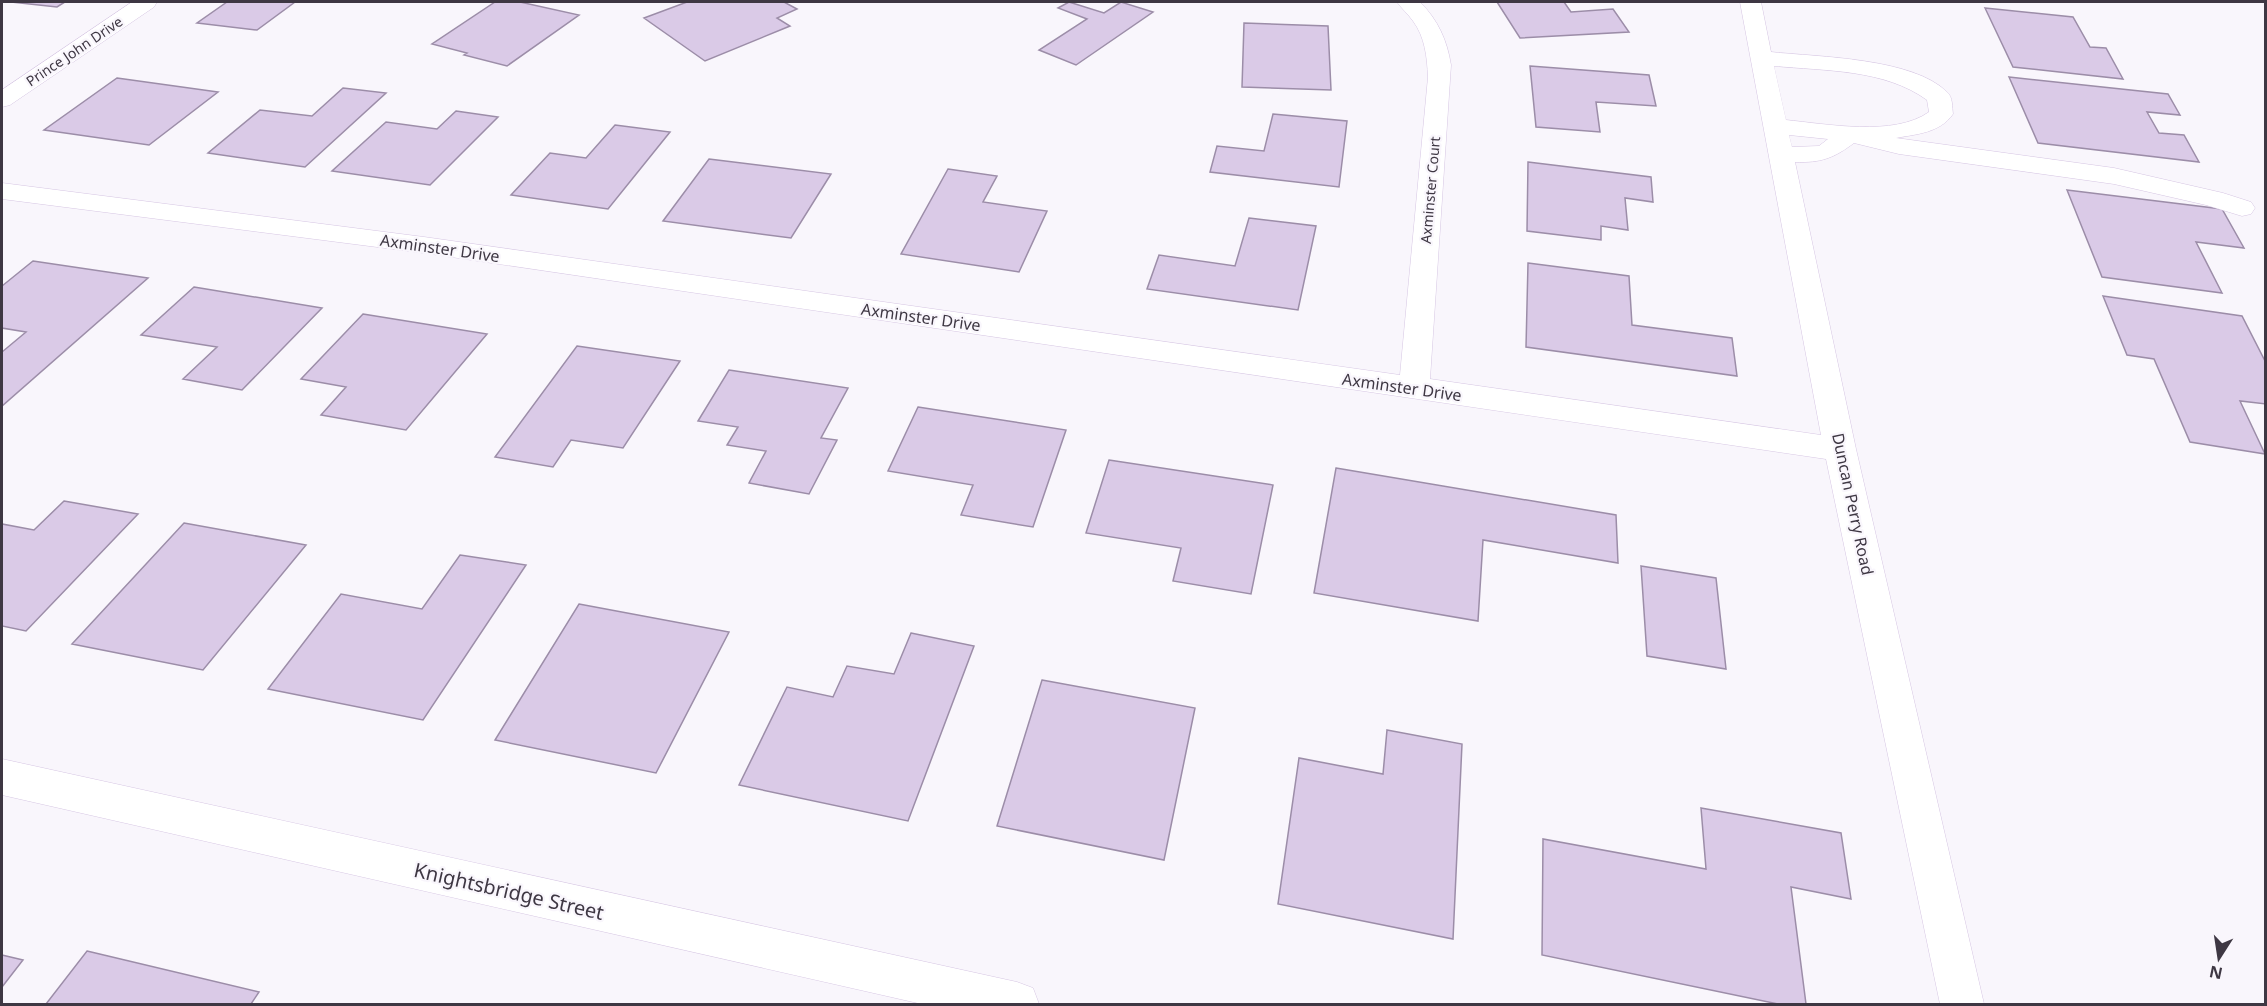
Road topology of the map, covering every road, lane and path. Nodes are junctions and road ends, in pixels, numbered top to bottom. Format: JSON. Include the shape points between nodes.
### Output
{"nodes":[{"id":1,"x":146,"y":2,"type":"edge"},
{"id":2,"x":1408,"y":2,"type":"edge"},
{"id":3,"x":1750,"y":2,"type":"edge"},
{"id":4,"x":1762,"y":58,"type":"junction"},
{"id":5,"x":2,"y":100,"type":"edge"},
{"id":6,"x":1850,"y":134,"type":"junction"},
{"id":7,"x":1779,"y":140,"type":"junction"},
{"id":8,"x":2,"y":191,"type":"edge"},
{"id":9,"x":2242,"y":208,"type":"dead end"},
{"id":10,"x":1414,"y":388,"type":"junction"},
{"id":11,"x":1840,"y":449,"type":"junction"},
{"id":12,"x":2,"y":777,"type":"edge"},
{"id":13,"x":1017,"y":1005,"type":"edge"},
{"id":14,"x":1962,"y":1005,"type":"edge"}],
"edges":[{"from":1,"to":5,"type":"street","name":"Prince John Drive"},
{"from":2,"to":10,"type":"street","name":"Axminster Court","via":[[1424,18],[1439,50],[1440,77]]},
{"from":3,"to":4,"type":"street","name":"Duncan Perry Road"},
{"from":4,"to":6,"type":"street","via":[[1879,70],[1919,83],[1939,97],[1941,114],[1926,125]]},
{"from":4,"to":7,"type":"street","name":"Duncan Perry Road"},
{"from":6,"to":7,"type":"street","via":[[1826,152],[1808,155]]},
{"from":6,"to":9,"type":"street","via":[[1899,147],[2114,176]]},
{"from":7,"to":11,"type":"street","name":"Duncan Perry Road"},
{"from":8,"to":10,"type":"street","name":"Axminster Drive","via":[[424,245]]},
{"from":10,"to":11,"type":"street","name":"Axminster Drive"},
{"from":11,"to":14,"type":"street","name":"Duncan Perry Road"},
{"from":12,"to":13,"type":"street","name":"Knightsbridge Street"}]}
